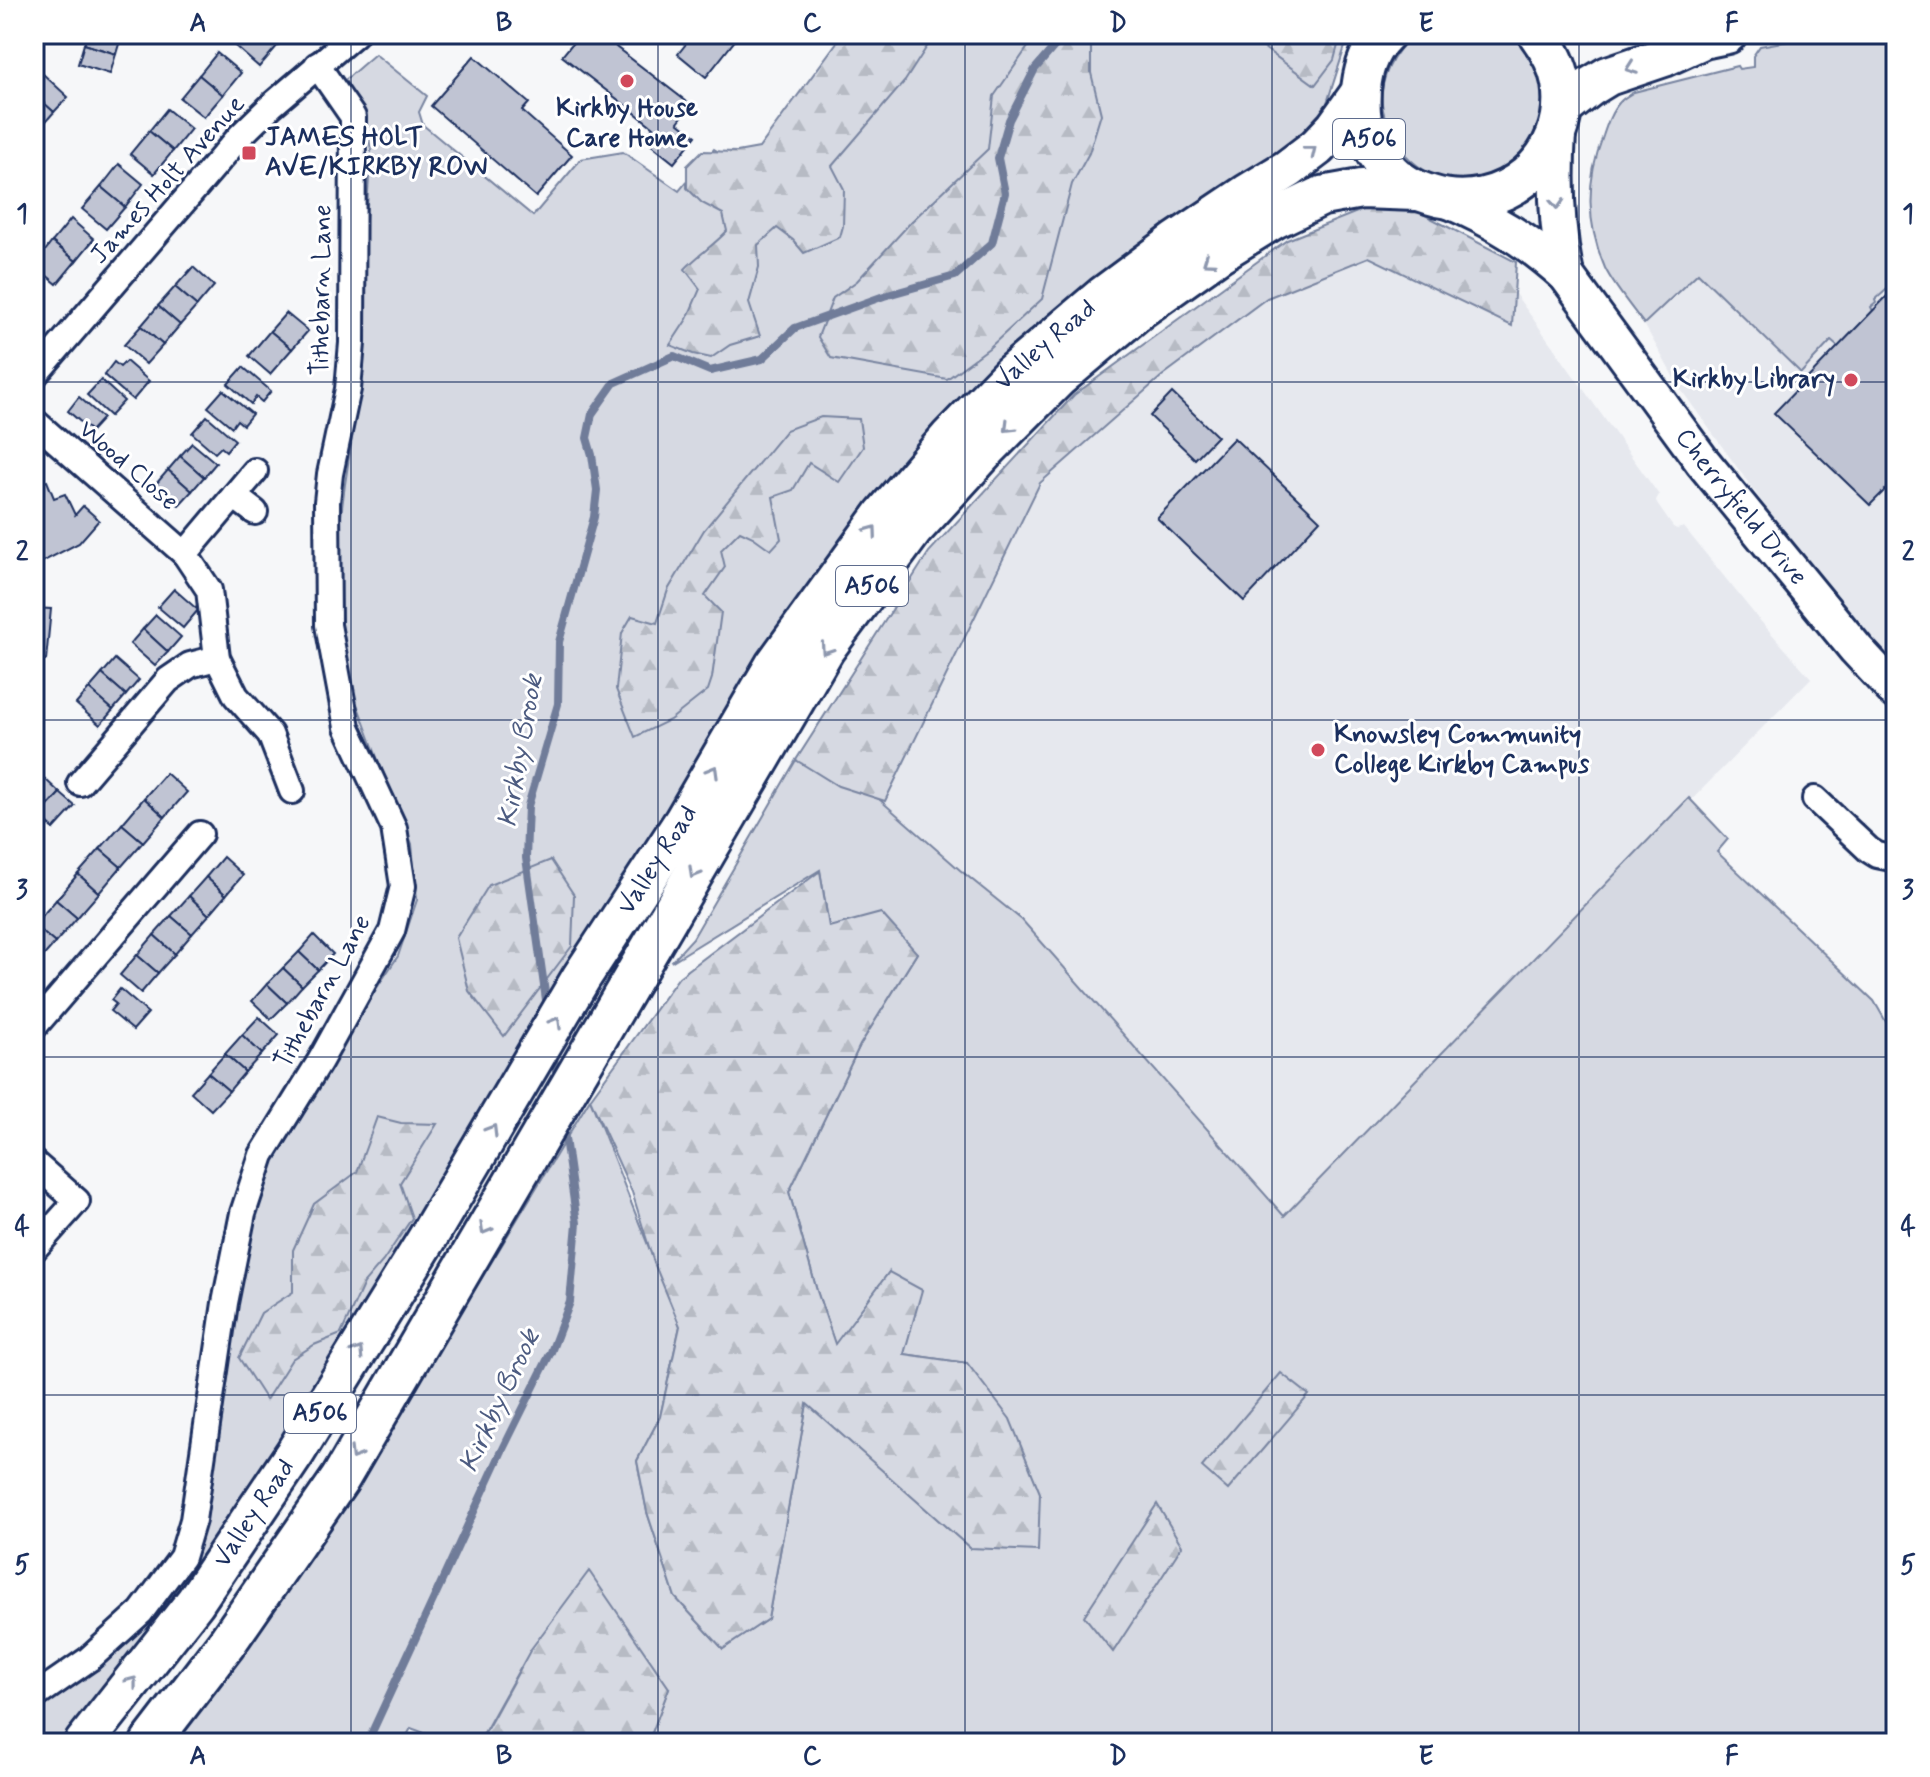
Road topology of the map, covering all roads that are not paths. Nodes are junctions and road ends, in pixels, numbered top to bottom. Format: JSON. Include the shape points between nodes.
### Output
{"nodes":[{"id":1,"x":355,"y":34,"type":"edge"},
{"id":2,"x":1538,"y":34,"type":"edge"},
{"id":3,"x":1640,"y":34,"type":"edge"},
{"id":4,"x":1381,"y":36,"type":"edge"},
{"id":5,"x":1715,"y":36,"type":"edge"},
{"id":6,"x":317,"y":65,"type":"junction"},
{"id":7,"x":1360,"y":93,"type":"junction"},
{"id":8,"x":1560,"y":121,"type":"junction"},
{"id":9,"x":1432,"y":196,"type":"junction"},
{"id":10,"x":1566,"y":275,"type":"junction"},
{"id":11,"x":34,"y":376,"type":"edge"},
{"id":12,"x":34,"y":421,"type":"edge"},
{"id":13,"x":255,"y":471,"type":"dead end"},
{"id":14,"x":234,"y":496,"type":"junction"},
{"id":15,"x":255,"y":512,"type":"dead end"},
{"id":16,"x":185,"y":554,"type":"junction"},
{"id":17,"x":217,"y":658,"type":"junction"},
{"id":18,"x":1896,"y":692,"type":"edge"},
{"id":19,"x":80,"y":783,"type":"dead end"},
{"id":20,"x":292,"y":791,"type":"dead end"},
{"id":21,"x":1815,"y":799,"type":"dead end"},
{"id":22,"x":200,"y":834,"type":"dead end"},
{"id":23,"x":1896,"y":859,"type":"edge"},
{"id":24,"x":34,"y":1027,"type":"edge"},
{"id":25,"x":34,"y":1163,"type":"edge"},
{"id":26,"x":34,"y":1249,"type":"edge"},
{"id":27,"x":34,"y":1697,"type":"edge"},
{"id":28,"x":84,"y":1743,"type":"edge"},
{"id":29,"x":150,"y":1743,"type":"edge"}],
"edges":[{"from":1,"to":6,"type":"street","name":"James Holt Avenue"},
{"from":2,"to":8,"type":"main road","via":[[1554,57],[1561,82]]},
{"from":3,"to":5,"type":"main road","number":"A506"},
{"from":4,"to":7,"type":"main road","number":"A506","via":[[1365,65]]},
{"from":5,"to":8,"type":"main road","number":"A506","one_way":true,"via":[[1608,76],[1590,87]]},
{"from":6,"to":11,"type":"street","name":"James Holt Avenue","via":[[241,135]]},
{"from":6,"to":27,"type":"street","name":"Tithebarn Lane","via":[[353,117],[352,343],[327,502],[328,625],[347,727],[394,828],[403,886],[392,931],[262,1155],[243,1213],[225,1303],[193,1520],[182,1557],[141,1612],[89,1659]]},
{"from":7,"to":9,"type":"main road","number":"A506","via":[[1362,122],[1373,150],[1391,174]]},
{"from":28,"to":7,"type":"main road","name":"Valley Road","number":"A506","one_way":true,"via":[[195,1602],[295,1453],[774,666],[884,514],[1011,374],[1177,241],[1317,147]]},
{"from":8,"to":9,"type":"main road","number":"A506","via":[[1541,163],[1515,186],[1482,199]]},
{"from":8,"to":10,"type":"street","name":"Cherryfield Drive","one_way":true,"via":[[1556,171]]},
{"from":9,"to":10,"type":"street","name":"Cherryfield Drive","via":[[1500,225]]},
{"from":9,"to":29,"type":"main road","name":"Valley Road","number":"A506","one_way":true,"via":[[1361,189],[1336,192],[1274,219],[1219,253],[1140,309],[1058,378],[913,530],[825,649],[340,1479]]},
{"from":10,"to":18,"type":"street","name":"Cherryfield Drive","via":[[1702,461]]},
{"from":12,"to":16,"type":"street","name":"Wood Close"},
{"from":13,"to":14,"type":"street","name":"Wood Close"},
{"from":14,"to":15,"type":"street"},
{"from":14,"to":16,"type":"street","name":"Wood Close"},
{"from":16,"to":17,"type":"street","name":"Wood Close","via":[[209,590]]},
{"from":17,"to":19,"type":"street","via":[[190,665],[168,680]]},
{"from":17,"to":20,"type":"street","name":"Wood Close","via":[[236,696],[270,734]]},
{"from":21,"to":23,"type":"street","via":[[1869,850]]},
{"from":22,"to":24,"type":"street"},
{"from":25,"to":26,"type":"street","via":[[77,1201]]}]}
